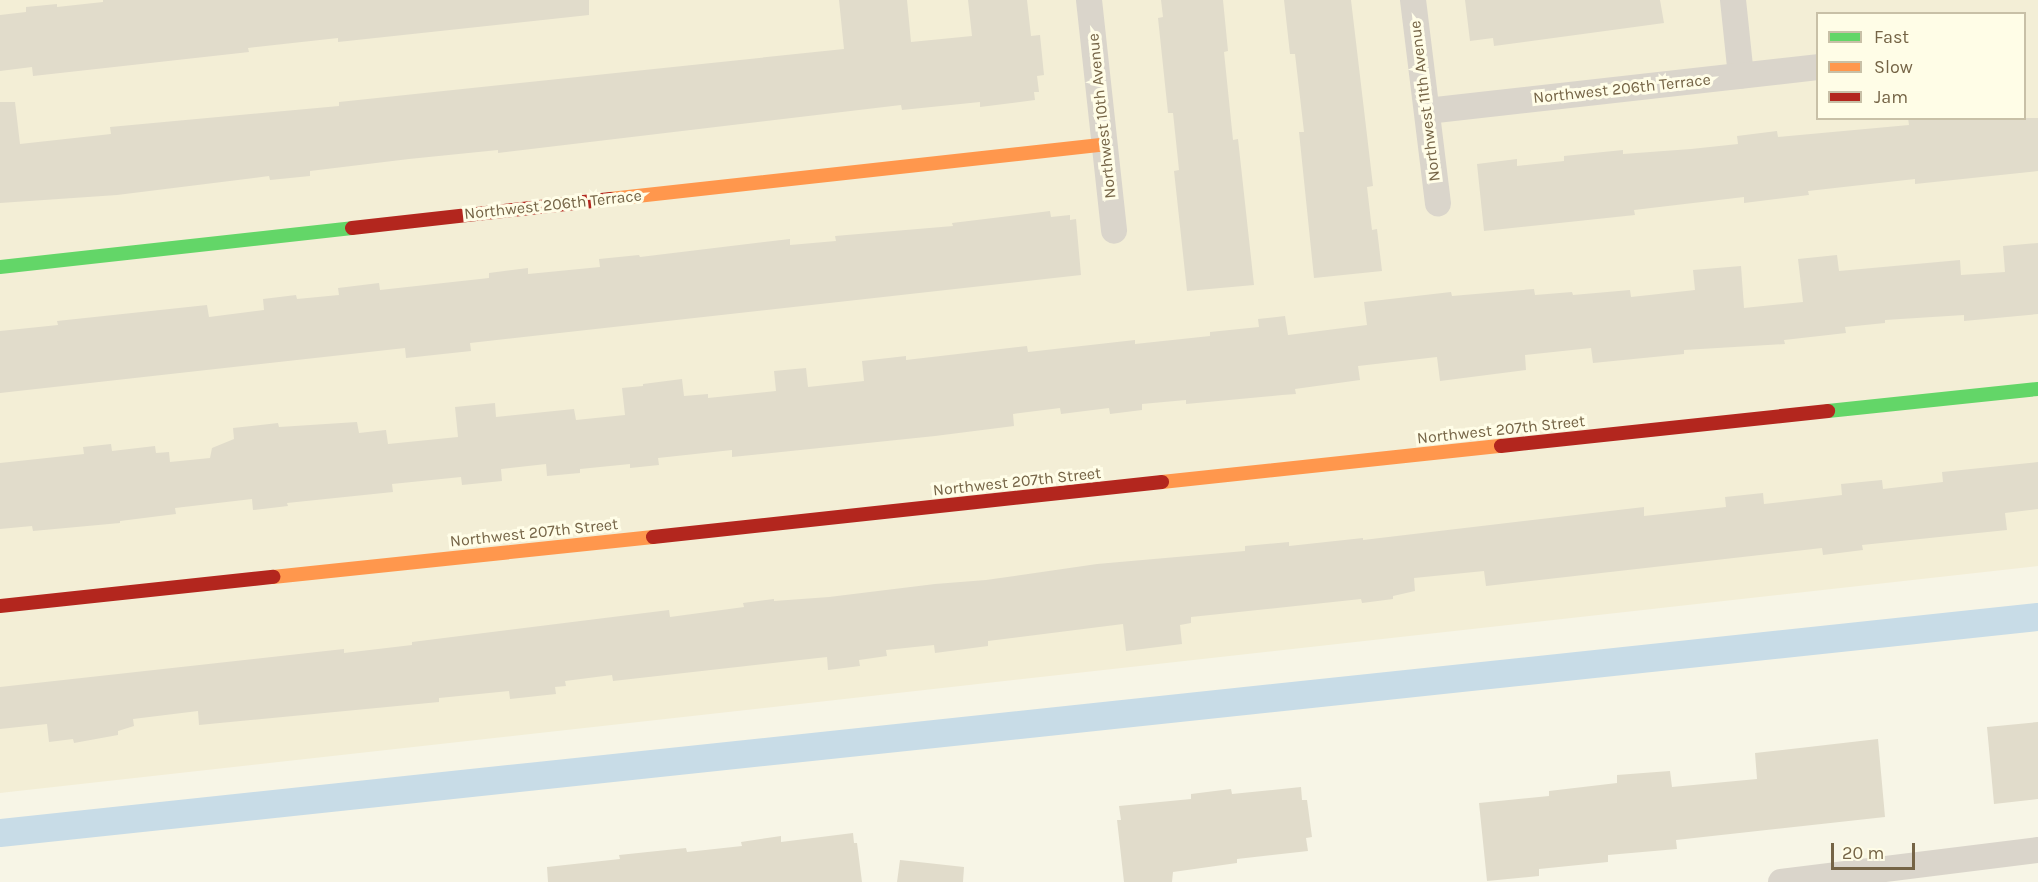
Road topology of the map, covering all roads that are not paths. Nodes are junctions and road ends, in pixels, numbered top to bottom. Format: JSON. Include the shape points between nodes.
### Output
{"nodes":[{"id":1,"x":1089,"y":0,"type":"edge"},
{"id":2,"x":1413,"y":0,"type":"edge"},
{"id":3,"x":1733,"y":0,"type":"edge"},
{"id":4,"x":1816,"y":67,"type":"edge"},
{"id":5,"x":1741,"y":76,"type":"junction"},
{"id":6,"x":1427,"y":111,"type":"junction"},
{"id":7,"x":1105,"y":144,"type":"junction"},
{"id":8,"x":1437,"y":203,"type":"dead end"},
{"id":9,"x":1114,"y":231,"type":"dead end"},
{"id":10,"x":0,"y":267,"type":"edge"},
{"id":11,"x":2038,"y":389,"type":"edge"},
{"id":12,"x":0,"y":606,"type":"edge"},
{"id":13,"x":2038,"y":850,"type":"edge"},
{"id":14,"x":1780,"y":882,"type":"edge"}],
"edges":[{"from":1,"to":7,"type":"street","name":"Northwest 10th Avenue"},
{"from":2,"to":6,"type":"street","name":"Northwest 11th Avenue"},
{"from":3,"to":5,"type":"street"},
{"from":4,"to":5,"type":"street","name":"Northwest 206th Terrace"},
{"from":5,"to":6,"type":"street","name":"Northwest 206th Terrace"},
{"from":6,"to":8,"type":"street","name":"Northwest 11th Avenue"},
{"from":7,"to":9,"type":"street","name":"Northwest 10th Avenue"},
{"from":7,"to":10,"type":"street","name":"Northwest 206th Terrace"},
{"from":11,"to":12,"type":"street","name":"Northwest 207th Street"},
{"from":13,"to":14,"type":"street"}]}
